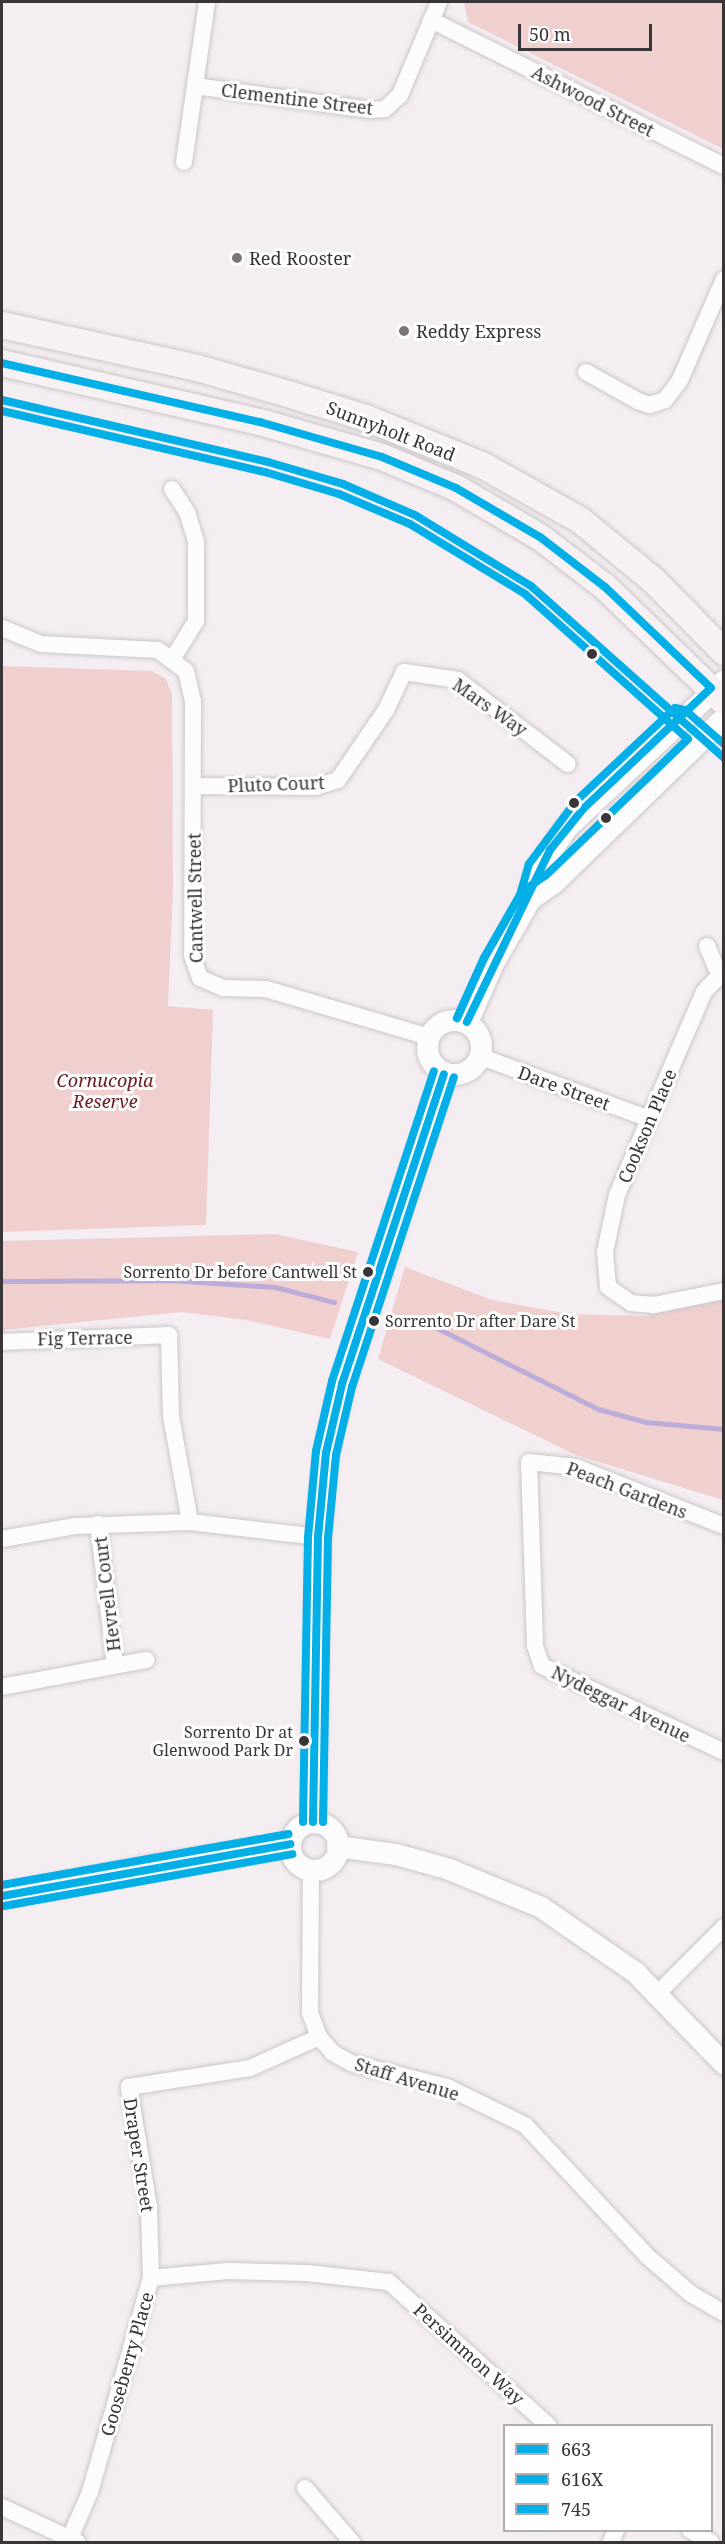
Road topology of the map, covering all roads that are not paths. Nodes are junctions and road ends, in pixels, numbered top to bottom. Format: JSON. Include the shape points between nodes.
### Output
{"nodes":[{"id":1,"x":207,"y":2,"type":"edge"},
{"id":2,"x":439,"y":2,"type":"edge"},
{"id":3,"x":431,"y":20,"type":"junction"},
{"id":4,"x":195,"y":86,"type":"junction"},
{"id":5,"x":184,"y":162,"type":"dead end"},
{"id":6,"x":723,"y":166,"type":"edge"},
{"id":7,"x":723,"y":279,"type":"edge"},
{"id":8,"x":2,"y":325,"type":"edge"},
{"id":9,"x":2,"y":363,"type":"edge"},
{"id":10,"x":586,"y":372,"type":"dead end"},
{"id":11,"x":172,"y":489,"type":"dead end"},
{"id":12,"x":2,"y":628,"type":"edge"},
{"id":13,"x":723,"y":652,"type":"edge"},
{"id":14,"x":173,"y":658,"type":"junction"},
{"id":15,"x":404,"y":672,"type":"joint"},
{"id":16,"x":719,"y":690,"type":"edge"},
{"id":17,"x":723,"y":717,"type":"edge"},
{"id":18,"x":568,"y":764,"type":"dead end"},
{"id":19,"x":194,"y":786,"type":"junction"},
{"id":20,"x":530,"y":899,"type":"junction"},
{"id":21,"x":707,"y":946,"type":"dead end"},
{"id":22,"x":721,"y":973,"type":"edge"},
{"id":23,"x":467,"y":1022,"type":"junction"},
{"id":24,"x":429,"y":1037,"type":"junction"},
{"id":25,"x":479,"y":1056,"type":"junction"},
{"id":26,"x":444,"y":1074,"type":"junction"},
{"id":27,"x":650,"y":1119,"type":"junction"},
{"id":28,"x":723,"y":1291,"type":"edge"},
{"id":29,"x":2,"y":1342,"type":"edge"},
{"id":30,"x":529,"y":1462,"type":"joint"},
{"id":31,"x":190,"y":1522,"type":"junction"},
{"id":32,"x":98,"y":1524,"type":"junction"},
{"id":33,"x":723,"y":1526,"type":"edge"},
{"id":34,"x":318,"y":1537,"type":"junction"},
{"id":35,"x":2,"y":1539,"type":"edge"},
{"id":36,"x":146,"y":1660,"type":"dead end"},
{"id":37,"x":115,"y":1665,"type":"junction"},
{"id":38,"x":2,"y":1687,"type":"edge"},
{"id":39,"x":723,"y":1752,"type":"edge"},
{"id":40,"x":313,"y":1822,"type":"junction"},
{"id":41,"x":290,"y":1844,"type":"junction"},
{"id":42,"x":337,"y":1846,"type":"junction"},
{"id":43,"x":311,"y":1870,"type":"junction"},
{"id":44,"x":2,"y":1896,"type":"edge"},
{"id":45,"x":723,"y":1926,"type":"edge"},
{"id":46,"x":657,"y":1994,"type":"junction"},
{"id":47,"x":319,"y":2037,"type":"junction"},
{"id":48,"x":723,"y":2064,"type":"edge"},
{"id":49,"x":151,"y":2278,"type":"junction"},
{"id":50,"x":389,"y":2282,"type":"joint"},
{"id":51,"x":723,"y":2313,"type":"edge"},
{"id":52,"x":547,"y":2424,"type":"edge"},
{"id":53,"x":305,"y":2488,"type":"dead end"},
{"id":54,"x":2,"y":2507,"type":"edge"},
{"id":55,"x":694,"y":2532,"type":"edge"},
{"id":56,"x":73,"y":2540,"type":"edge"},
{"id":57,"x":352,"y":2542,"type":"edge"},
{"id":58,"x":711,"y":2542,"type":"edge"}],
"edges":[{"from":1,"to":4,"type":"street"},
{"from":2,"to":3,"type":"street","name":"Clementine Street"},
{"from":3,"to":4,"type":"street","name":"Clementine Street","via":[[400,95],[385,109],[370,111]]},
{"from":3,"to":6,"type":"street","name":"Ashwood Street"},
{"from":4,"to":5,"type":"street"},
{"from":7,"to":10,"type":"street","via":[[680,380],[664,400],[649,405]]},
{"from":8,"to":13,"type":"main road","name":"Sunnyholt Road","via":[[198,368],[277,391],[366,418],[482,465],[580,520],[653,580]]},
{"from":9,"to":16,"type":"main road","name":"Sunnyholt Road","via":[[260,422],[382,457],[445,483],[501,512],[573,562]]},
{"from":11,"to":14,"type":"street","via":[[191,519],[196,542],[196,621]]},
{"from":12,"to":14,"type":"street","via":[[42,644],[145,648]]},
{"from":14,"to":19,"type":"street","name":"Cantwell Street","via":[[186,671],[193,692]]},
{"from":15,"to":18,"type":"street","name":"Mars Way","via":[[458,680]]},
{"from":15,"to":19,"type":"street","name":"Pluto Court","via":[[386,710],[338,780],[316,787]]},
{"from":16,"to":20,"type":"street","via":[[567,826],[538,869]]},
{"from":17,"to":20,"type":"street","via":[[553,883]]},
{"from":19,"to":24,"type":"street","name":"Cantwell Street","via":[[192,956],[200,978],[223,988],[266,989]]},
{"from":20,"to":23,"type":"street","via":[[493,963]]},
{"from":21,"to":22,"type":"street","name":"Cookson Place"},
{"from":22,"to":27,"type":"street","name":"Cookson Place","via":[[704,992]]},
{"from":23,"to":24,"type":"street","via":[[446,1021]]},
{"from":23,"to":25,"type":"street","via":[[480,1038]]},
{"from":24,"to":26,"type":"street","via":[[427,1056]]},
{"from":25,"to":26,"type":"street","via":[[464,1072]]},
{"from":25,"to":27,"type":"street","name":"Dare Street"},
{"from":26,"to":34,"type":"street","via":[[336,1405],[322,1480]]},
{"from":27,"to":28,"type":"street","name":"Cookson Place","via":[[610,1219],[604,1252],[608,1287],[631,1303],[646,1306]]},
{"from":29,"to":31,"type":"street","name":"Fig Terrace","via":[[169,1335],[171,1416]]},
{"from":30,"to":33,"type":"street","name":"Peach Gardens","via":[[576,1467]]},
{"from":30,"to":39,"type":"street","name":"Nydeggar Avenue","via":[[535,1646],[542,1666]]},
{"from":31,"to":32,"type":"street"},
{"from":31,"to":34,"type":"street"},
{"from":32,"to":35,"type":"street"},
{"from":32,"to":37,"type":"street","name":"Hevrell Court"},
{"from":34,"to":40,"type":"street"},
{"from":36,"to":37,"type":"street"},
{"from":37,"to":38,"type":"street"},
{"from":40,"to":41,"type":"street","via":[[297,1829]]},
{"from":40,"to":42,"type":"street","via":[[329,1828]]},
{"from":41,"to":43,"type":"street","via":[[298,1863]]},
{"from":41,"to":44,"type":"street"},
{"from":42,"to":43,"type":"street","via":[[328,1865]]},
{"from":42,"to":46,"type":"street","via":[[396,1854],[514,1893],[582,1932]]},
{"from":43,"to":47,"type":"street","name":"Staff Avenue","via":[[310,2013]]},
{"from":45,"to":46,"type":"street"},
{"from":46,"to":48,"type":"street"},
{"from":47,"to":49,"type":"street","name":"Draper Street","via":[[250,2068],[129,2087],[149,2207]]},
{"from":47,"to":51,"type":"street","name":"Staff Avenue","via":[[333,2053],[351,2063],[447,2087],[525,2125],[647,2256],[692,2294]]},
{"from":49,"to":50,"type":"street","name":"Gooseberry Place","via":[[228,2271],[307,2273]]},
{"from":49,"to":56,"type":"street","name":"Gooseberry Place"},
{"from":50,"to":52,"type":"street","name":"Persimmon Way"},
{"from":53,"to":57,"type":"street"},
{"from":54,"to":56,"type":"street"},
{"from":55,"to":58,"type":"street"}]}
